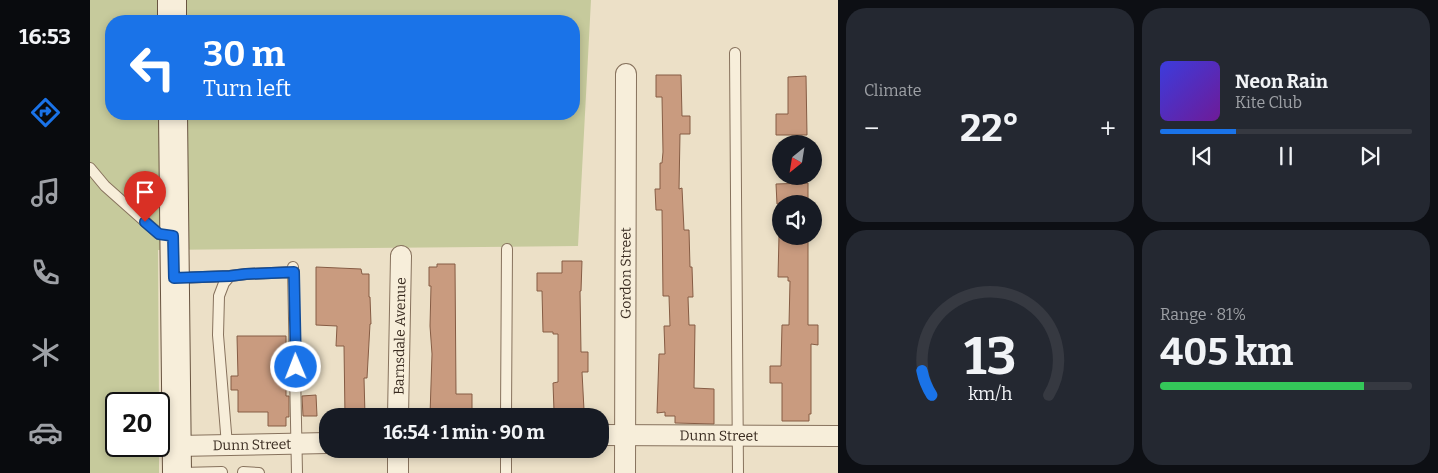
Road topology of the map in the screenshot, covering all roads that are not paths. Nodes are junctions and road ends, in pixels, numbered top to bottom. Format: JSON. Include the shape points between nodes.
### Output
{"nodes":[{"id":1,"x":172,"y":0,"type":"edge"},
{"id":2,"x":172,"y":15,"type":"edge"},
{"id":3,"x":735,"y":53,"type":"dead end"},
{"id":4,"x":626,"y":74,"type":"dead end"},
{"id":5,"x":173,"y":120,"type":"edge"},
{"id":6,"x":90,"y":168,"type":"edge"},
{"id":7,"x":173,"y":236,"type":"junction"},
{"id":8,"x":507,"y":248,"type":"dead end"},
{"id":9,"x":401,"y":256,"type":"dead end"},
{"id":10,"x":230,"y":276,"type":"junction"},
{"id":11,"x":174,"y":278,"type":"junction"},
{"id":12,"x":398,"y":408,"type":"edge"},
{"id":13,"x":506,"y":408,"type":"edge"},
{"id":14,"x":625,"y":434,"type":"junction"},
{"id":15,"x":609,"y":435,"type":"edge"},
{"id":16,"x":738,"y":435,"type":"junction"},
{"id":17,"x":838,"y":436,"type":"edge"},
{"id":18,"x":319,"y":443,"type":"edge"},
{"id":19,"x":297,"y":444,"type":"junction"},
{"id":20,"x":227,"y":445,"type":"junction"},
{"id":21,"x":177,"y":446,"type":"junction"},
{"id":22,"x":398,"y":458,"type":"edge"},
{"id":23,"x":506,"y":458,"type":"edge"},
{"id":24,"x":222,"y":472,"type":"edge"},
{"id":25,"x":243,"y":472,"type":"dead end"},
{"id":26,"x":179,"y":473,"type":"edge"},
{"id":27,"x":259,"y":473,"type":"edge"},
{"id":28,"x":297,"y":473,"type":"edge"},
{"id":29,"x":398,"y":473,"type":"edge"},
{"id":30,"x":506,"y":473,"type":"edge"},
{"id":31,"x":625,"y":473,"type":"edge"},
{"id":32,"x":738,"y":473,"type":"edge"}],
"edges":[{"from":1,"to":2,"type":"main road"},
{"from":3,"to":16,"type":"lane"},
{"from":4,"to":14,"type":"street","name":"Gordon Street"},
{"from":5,"to":7,"type":"main road"},
{"from":6,"to":7,"type":"lane","via":[[105,186],[159,234]]},
{"from":7,"to":11,"type":"main road"},
{"from":8,"to":13,"type":"lane"},
{"from":9,"to":12,"type":"street","name":"Barnsdale Avenue"},
{"from":10,"to":11,"type":"lane"},
{"from":10,"to":19,"type":"lane","via":[[294,269]]},
{"from":10,"to":20,"type":"lane","via":[[224,282],[220,296],[218,335]]},
{"from":11,"to":21,"type":"main road"},
{"from":14,"to":15,"type":"street","name":"Dunn Street"},
{"from":14,"to":16,"type":"street","name":"Dunn Street"},
{"from":14,"to":31,"type":"street","name":"Gordon Street"},
{"from":16,"to":17,"type":"street","name":"Dunn Street"},
{"from":16,"to":32,"type":"lane"},
{"from":18,"to":19,"type":"street","name":"Dunn Street"},
{"from":19,"to":20,"type":"street","name":"Dunn Street"},
{"from":19,"to":28,"type":"lane"},
{"from":20,"to":21,"type":"street","name":"Dunn Street"},
{"from":21,"to":26,"type":"main road"},
{"from":22,"to":29,"type":"street"},
{"from":23,"to":30,"type":"lane"},
{"from":24,"to":26,"type":"lane"},
{"from":25,"to":27,"type":"lane"}]}
